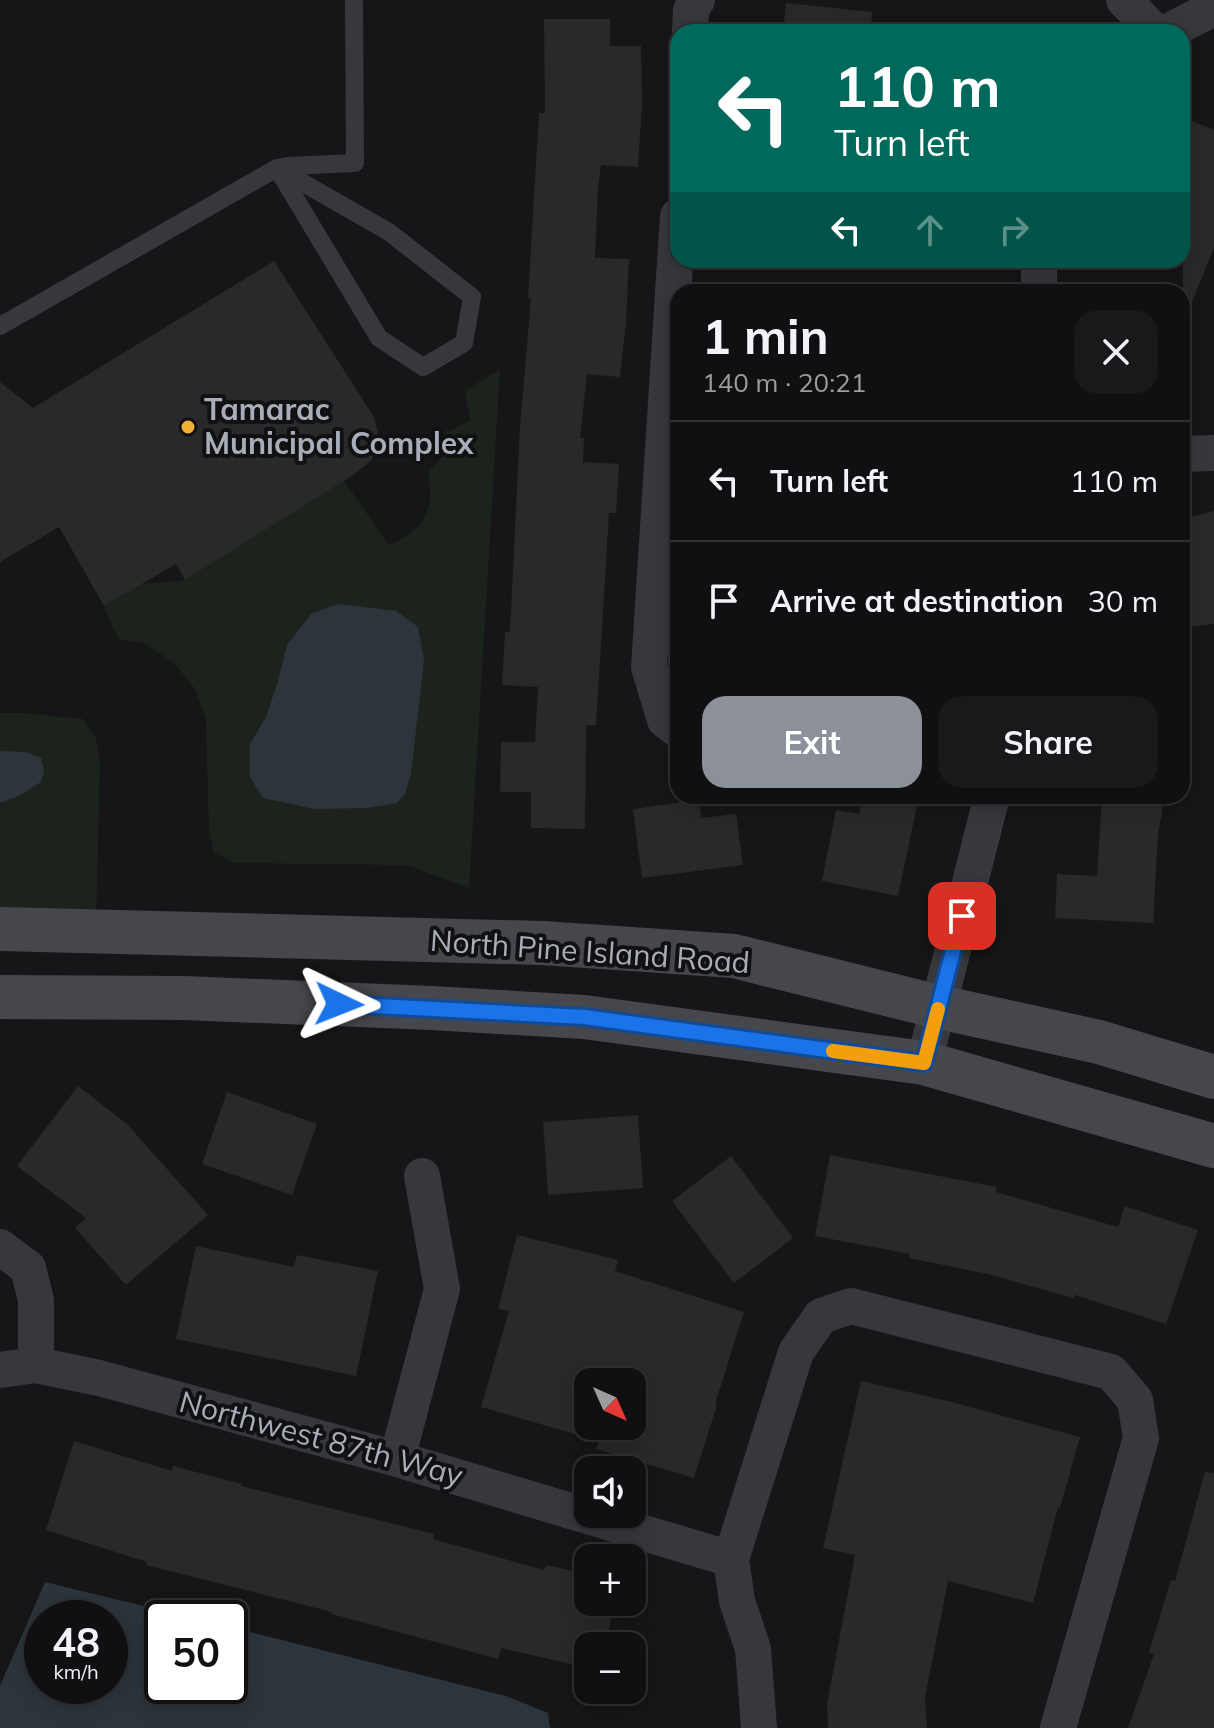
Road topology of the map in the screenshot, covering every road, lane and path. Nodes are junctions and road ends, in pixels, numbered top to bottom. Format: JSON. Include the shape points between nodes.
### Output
{"nodes":[{"id":1,"x":354,"y":0,"type":"edge"},
{"id":2,"x":697,"y":0,"type":"edge"},
{"id":3,"x":1124,"y":0,"type":"edge"},
{"id":4,"x":1214,"y":8,"type":"edge"},
{"id":5,"x":690,"y":24,"type":"edge"},
{"id":6,"x":1147,"y":24,"type":"edge"},
{"id":7,"x":1183,"y":24,"type":"edge"},
{"id":8,"x":277,"y":168,"type":"junction"},
{"id":9,"x":0,"y":326,"type":"edge"},
{"id":10,"x":670,"y":340,"type":"edge"},
{"id":11,"x":1214,"y":453,"type":"edge"},
{"id":12,"x":1190,"y":454,"type":"edge"},
{"id":13,"x":670,"y":720,"type":"edge"},
{"id":14,"x":990,"y":804,"type":"edge"},
{"id":15,"x":0,"y":929,"type":"edge"},
{"id":16,"x":0,"y":997,"type":"edge"},
{"id":17,"x":939,"y":1007,"type":"junction"},
{"id":18,"x":924,"y":1063,"type":"junction"},
{"id":19,"x":1214,"y":1077,"type":"edge"},
{"id":20,"x":1214,"y":1146,"type":"edge"},
{"id":21,"x":422,"y":1176,"type":"dead end"},
{"id":22,"x":0,"y":1247,"type":"edge"},
{"id":23,"x":36,"y":1365,"type":"junction"},
{"id":24,"x":0,"y":1370,"type":"edge"},
{"id":25,"x":397,"y":1459,"type":"junction"},
{"id":26,"x":731,"y":1559,"type":"junction"},
{"id":27,"x":759,"y":1728,"type":"edge"},
{"id":28,"x":1058,"y":1728,"type":"edge"}],
"edges":[{"from":1,"to":8,"type":"lane","via":[[355,163]]},
{"from":2,"to":5,"type":"street"},
{"from":3,"to":6,"type":"street"},
{"from":4,"to":7,"type":"street"},
{"from":8,"to":8,"type":"lane","via":[[379,338],[423,367],[464,343],[472,297],[389,232]]},
{"from":8,"to":9,"type":"lane"},
{"from":10,"to":13,"type":"street","via":[[649,667]]},
{"from":11,"to":12,"type":"street"},
{"from":14,"to":17,"type":"street"},
{"from":15,"to":17,"type":"main road","name":"North Pine Island Road","via":[[543,943],[734,956]]},
{"from":16,"to":18,"type":"main road","via":[[184,998],[584,1017]]},
{"from":17,"to":18,"type":"street"},
{"from":17,"to":19,"type":"main road","name":"North Pine Island Road","via":[[1099,1042]]},
{"from":18,"to":20,"type":"main road"},
{"from":21,"to":25,"type":"street","via":[[442,1289]]},
{"from":22,"to":23,"type":"street","via":[[28,1268],[36,1300]]},
{"from":23,"to":24,"type":"street","name":"Northwest 87th Way"},
{"from":23,"to":25,"type":"street","name":"Northwest 87th Way"},
{"from":25,"to":26,"type":"street","name":"Northwest 87th Way"},
{"from":26,"to":27,"type":"street","via":[[737,1601],[753,1649]]},
{"from":26,"to":28,"type":"street","via":[[796,1352],[821,1316],[851,1306],[1111,1372],[1135,1400],[1141,1438]]}]}
